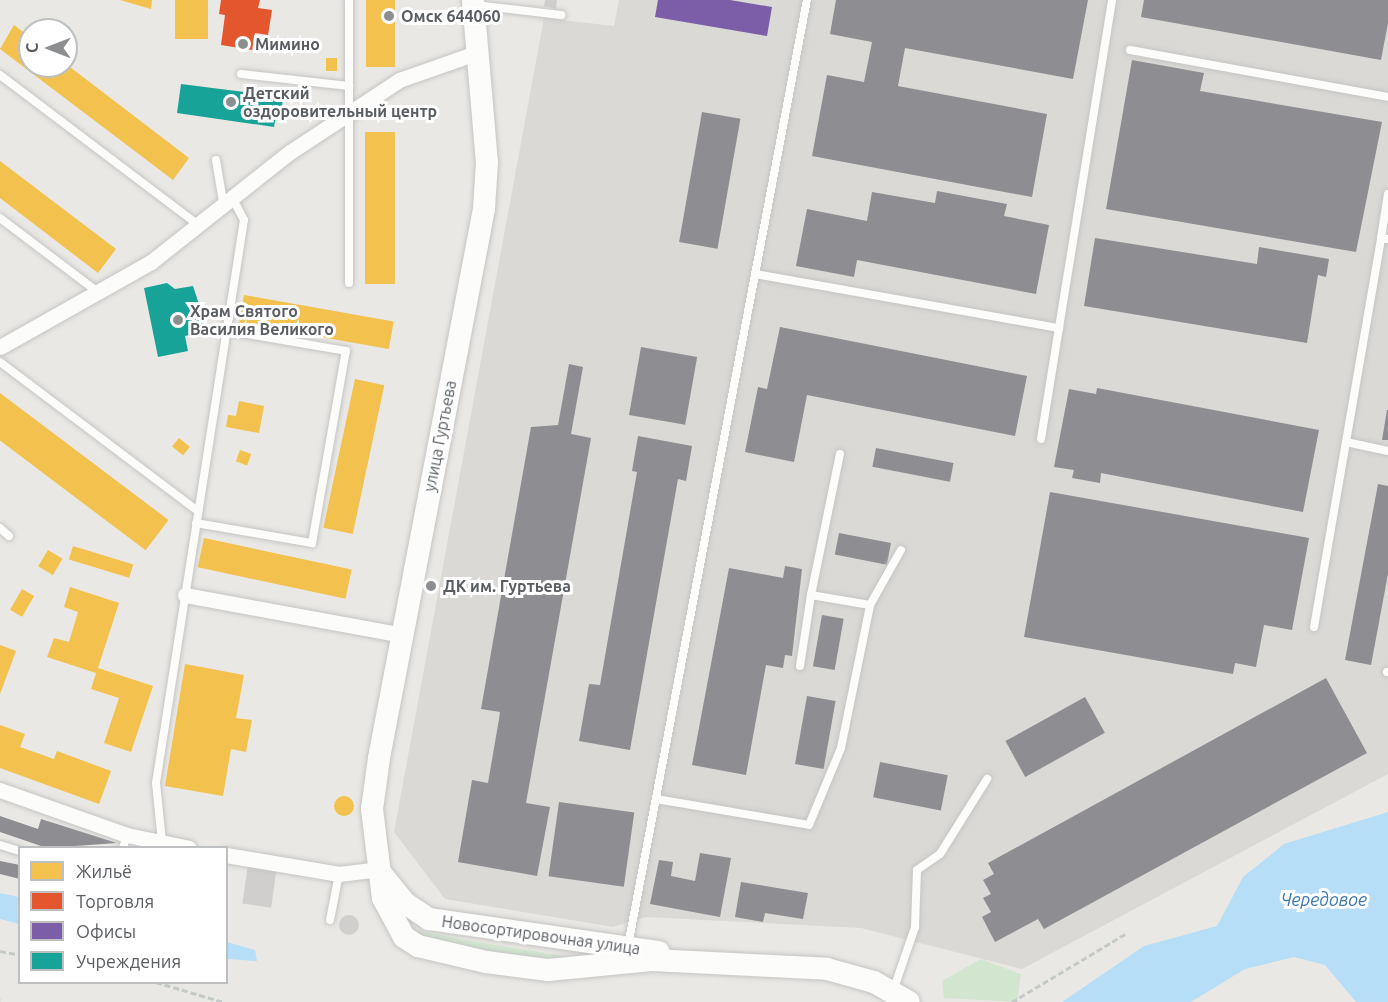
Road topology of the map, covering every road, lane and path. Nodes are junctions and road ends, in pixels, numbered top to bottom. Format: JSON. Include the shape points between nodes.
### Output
{"nodes":[{"id":1,"x":349,"y":0,"type":"edge"},
{"id":2,"x":807,"y":0,"type":"edge"},
{"id":3,"x":1112,"y":0,"type":"edge"},
{"id":4,"x":482,"y":2,"type":"edge"},
{"id":5,"x":561,"y":15,"type":"dead end"},
{"id":6,"x":1130,"y":50,"type":"dead end"},
{"id":7,"x":479,"y":52,"type":"junction"},
{"id":8,"x":242,"y":74,"type":"dead end"},
{"id":9,"x":0,"y":75,"type":"edge"},
{"id":10,"x":349,"y":86,"type":"junction"},
{"id":11,"x":1388,"y":97,"type":"edge"},
{"id":12,"x":349,"y":111,"type":"junction"},
{"id":13,"x":216,"y":160,"type":"dead end"},
{"id":14,"x":1388,"y":194,"type":"edge"},
{"id":15,"x":227,"y":199,"type":"junction"},
{"id":16,"x":0,"y":218,"type":"edge"},
{"id":17,"x":196,"y":223,"type":"junction"},
{"id":18,"x":1384,"y":238,"type":"edge"},
{"id":19,"x":755,"y":274,"type":"junction"},
{"id":20,"x":349,"y":283,"type":"dead end"},
{"id":21,"x":99,"y":293,"type":"junction"},
{"id":22,"x":1059,"y":328,"type":"junction"},
{"id":23,"x":230,"y":331,"type":"junction"},
{"id":24,"x":0,"y":347,"type":"edge"},
{"id":25,"x":0,"y":362,"type":"edge"},
{"id":26,"x":1041,"y":439,"type":"dead end"},
{"id":27,"x":1346,"y":442,"type":"junction"},
{"id":28,"x":1388,"y":451,"type":"edge"},
{"id":29,"x":840,"y":454,"type":"dead end"},
{"id":30,"x":198,"y":512,"type":"junction"},
{"id":31,"x":196,"y":523,"type":"junction"},
{"id":32,"x":0,"y":528,"type":"edge"},
{"id":33,"x":9,"y":536,"type":"dead end"},
{"id":34,"x":901,"y":550,"type":"dead end"},
{"id":35,"x":811,"y":595,"type":"junction"},
{"id":36,"x":185,"y":596,"type":"junction"},
{"id":37,"x":870,"y":605,"type":"junction"},
{"id":38,"x":1314,"y":627,"type":"dead end"},
{"id":39,"x":402,"y":635,"type":"junction"},
{"id":40,"x":800,"y":666,"type":"dead end"},
{"id":41,"x":987,"y":779,"type":"dead end"},
{"id":42,"x":0,"y":790,"type":"edge"},
{"id":43,"x":656,"y":799,"type":"junction"},
{"id":44,"x":125,"y":841,"type":"edge"},
{"id":45,"x":162,"y":843,"type":"junction"},
{"id":46,"x":0,"y":845,"type":"edge"},
{"id":47,"x":178,"y":846,"type":"edge"},
{"id":48,"x":18,"y":850,"type":"edge"},
{"id":49,"x":228,"y":855,"type":"edge"},
{"id":50,"x":378,"y":869,"type":"junction"},
{"id":51,"x":339,"y":874,"type":"junction"},
{"id":52,"x":330,"y":920,"type":"dead end"},
{"id":53,"x":1127,"y":933,"type":"dead end"},
{"id":54,"x":628,"y":947,"type":"junction"},
{"id":55,"x":0,"y":951,"type":"edge"},
{"id":56,"x":18,"y":955,"type":"edge"},
{"id":57,"x":723,"y":962,"type":"junction"},
{"id":58,"x":163,"y":984,"type":"edge"},
{"id":59,"x":900,"y":997,"type":"edge"},
{"id":60,"x":223,"y":1002,"type":"edge"},
{"id":61,"x":1012,"y":1002,"type":"edge"}],
"edges":[{"from":1,"to":10,"type":"lane"},
{"from":2,"to":19,"type":"lane"},
{"from":3,"to":22,"type":"lane"},
{"from":4,"to":5,"type":"lane"},
{"from":4,"to":7,"type":"main road","name":"улица Гуртьева"},
{"from":6,"to":11,"type":"lane"},
{"from":7,"to":12,"type":"street","via":[[421,68]]},
{"from":7,"to":39,"type":"main road","name":"улица Гуртьева","via":[[487,162],[484,209]]},
{"from":8,"to":10,"type":"lane"},
{"from":9,"to":17,"type":"lane"},
{"from":10,"to":12,"type":"lane"},
{"from":12,"to":15,"type":"street"},
{"from":12,"to":20,"type":"lane"},
{"from":13,"to":15,"type":"lane"},
{"from":14,"to":18,"type":"lane"},
{"from":15,"to":17,"type":"street"},
{"from":15,"to":23,"type":"lane","via":[[244,220]]},
{"from":16,"to":21,"type":"lane"},
{"from":17,"to":21,"type":"street","via":[[151,262]]},
{"from":18,"to":27,"type":"lane"},
{"from":19,"to":22,"type":"lane"},
{"from":19,"to":43,"type":"lane"},
{"from":21,"to":24,"type":"street"},
{"from":22,"to":26,"type":"lane"},
{"from":23,"to":30,"type":"lane"},
{"from":23,"to":31,"type":"lane","via":[[346,351],[312,543]]},
{"from":25,"to":30,"type":"lane"},
{"from":27,"to":28,"type":"lane"},
{"from":27,"to":38,"type":"lane"},
{"from":29,"to":35,"type":"lane"},
{"from":30,"to":31,"type":"lane"},
{"from":31,"to":36,"type":"lane"},
{"from":32,"to":33,"type":"lane"},
{"from":34,"to":37,"type":"lane"},
{"from":35,"to":37,"type":"lane"},
{"from":35,"to":40,"type":"lane"},
{"from":36,"to":39,"type":"street"},
{"from":36,"to":45,"type":"lane","via":[[156,783]]},
{"from":37,"to":43,"type":"lane","via":[[841,748],[809,825]]},
{"from":39,"to":50,"type":"main road","name":"улица Гуртьева","via":[[372,809]]},
{"from":41,"to":59,"type":"lane","via":[[940,854],[917,870],[915,927]]},
{"from":42,"to":44,"type":"street"},
{"from":43,"to":54,"type":"lane"},
{"from":44,"to":45,"type":"street"},
{"from":45,"to":47,"type":"street"},
{"from":46,"to":48,"type":"lane"},
{"from":49,"to":51,"type":"street"},
{"from":50,"to":51,"type":"street"},
{"from":50,"to":54,"type":"main road","name":"Новосортировочная улица","via":[[405,903],[429,919]]},
{"from":50,"to":57,"type":"main road","name":"Новосортировочная улица","via":[[394,923],[418,946],[548,970],[652,960]]},
{"from":51,"to":52,"type":"lane"},
{"from":53,"to":61,"type":"path","via":[[1097,956]]},
{"from":54,"to":57,"type":"main road","name":"Новосортировочная улица"},
{"from":55,"to":56,"type":"path"},
{"from":57,"to":59,"type":"main road","name":"Новосортировочная улица","via":[[827,969]]},
{"from":58,"to":60,"type":"path"}]}
